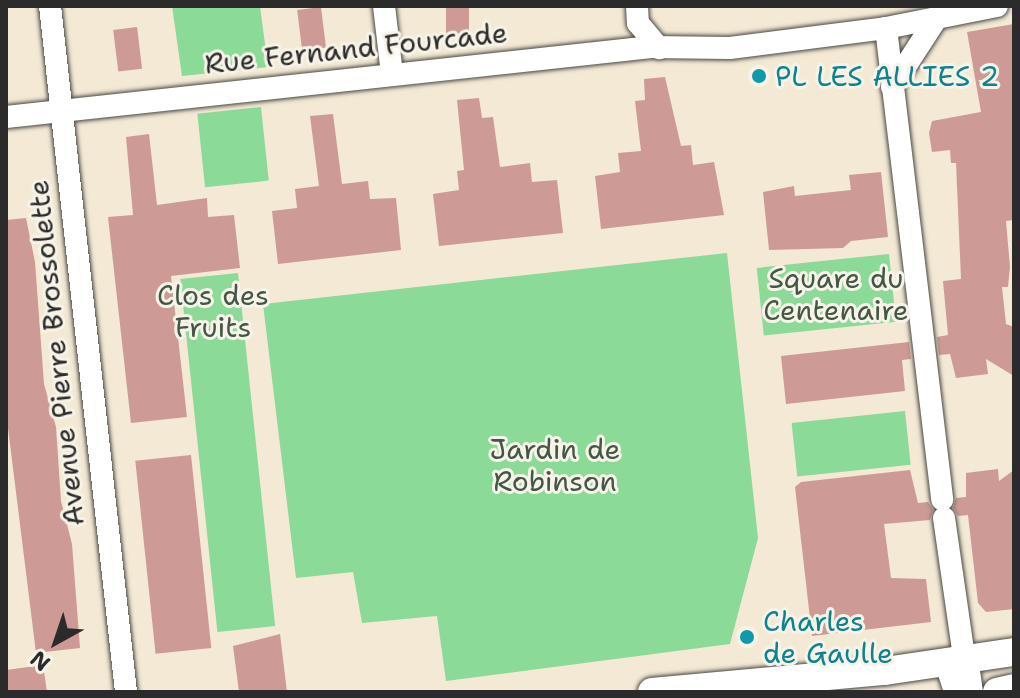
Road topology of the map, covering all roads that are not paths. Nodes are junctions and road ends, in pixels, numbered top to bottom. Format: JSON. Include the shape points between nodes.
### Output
{"nodes":[{"id":1,"x":50,"y":6,"type":"edge"},
{"id":2,"x":384,"y":6,"type":"edge"},
{"id":3,"x":637,"y":6,"type":"edge"},
{"id":4,"x":997,"y":6,"type":"edge"},
{"id":5,"x":942,"y":11,"type":"edge"},
{"id":6,"x":886,"y":28,"type":"junction"},
{"id":7,"x":659,"y":48,"type":"junction"},
{"id":8,"x":392,"y":74,"type":"junction"},
{"id":9,"x":892,"y":87,"type":"junction"},
{"id":10,"x":61,"y":111,"type":"junction"},
{"id":11,"x":6,"y":117,"type":"edge"},
{"id":12,"x":1014,"y":652,"type":"edge"},
{"id":13,"x":964,"y":657,"type":"junction"},
{"id":14,"x":801,"y":685,"type":"edge"},
{"id":15,"x":1014,"y":688,"type":"edge"},
{"id":16,"x":126,"y":692,"type":"edge"},
{"id":17,"x":652,"y":692,"type":"edge"},
{"id":18,"x":955,"y":692,"type":"edge"},
{"id":19,"x":969,"y":692,"type":"edge"},
{"id":20,"x":997,"y":692,"type":"edge"}],
"edges":[{"from":1,"to":10,"type":"street","name":"Avenue Pierre Brossolette"},
{"from":2,"to":8,"type":"street"},
{"from":3,"to":7,"type":"street","via":[[638,23]]},
{"from":4,"to":5,"type":"street","name":"Rue Fernand Fourcade"},
{"from":5,"to":6,"type":"street","name":"Rue Fernand Fourcade"},
{"from":5,"to":9,"type":"street"},
{"from":6,"to":7,"type":"street","name":"Rue Fernand Fourcade","via":[[730,48]]},
{"from":6,"to":9,"type":"street"},
{"from":7,"to":8,"type":"street","name":"Rue Fernand Fourcade"},
{"from":8,"to":10,"type":"street","name":"Rue Fernand Fourcade"},
{"from":9,"to":13,"type":"street"},
{"from":10,"to":11,"type":"street","name":"Rue Fernand Fourcade"},
{"from":10,"to":16,"type":"street","name":"Avenue Pierre Brossolette"},
{"from":12,"to":13,"type":"main road"},
{"from":13,"to":14,"type":"main road"},
{"from":13,"to":18,"type":"street","via":[[949,673]]},
{"from":13,"to":19,"type":"main road"},
{"from":14,"to":17,"type":"main road"},
{"from":15,"to":20,"type":"main road"}]}
